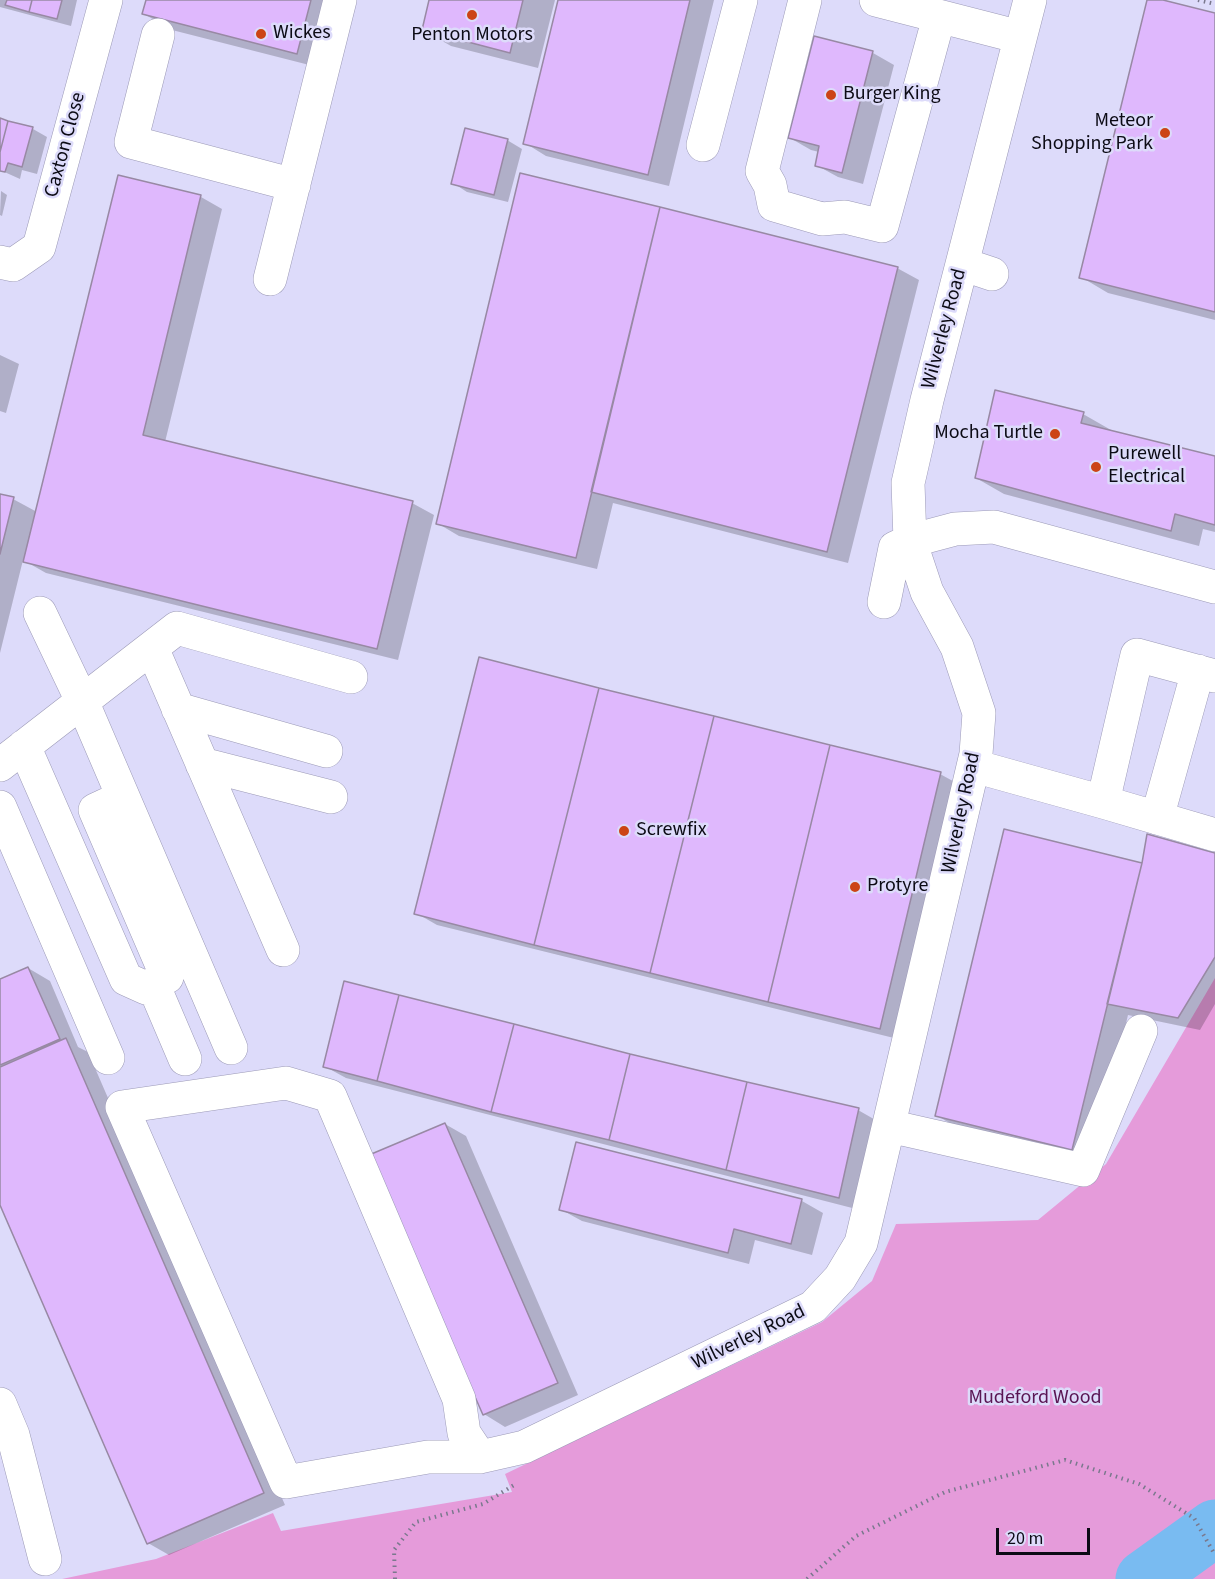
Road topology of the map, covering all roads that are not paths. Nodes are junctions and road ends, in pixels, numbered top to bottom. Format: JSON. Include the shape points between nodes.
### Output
{"nodes":[{"id":1,"x":106,"y":0,"type":"edge"},
{"id":2,"x":340,"y":0,"type":"edge"},
{"id":3,"x":741,"y":0,"type":"edge"},
{"id":4,"x":805,"y":0,"type":"edge"},
{"id":5,"x":876,"y":0,"type":"edge"},
{"id":6,"x":1030,"y":0,"type":"edge"},
{"id":7,"x":939,"y":16,"type":"junction"},
{"id":8,"x":158,"y":34,"type":"dead end"},
{"id":9,"x":1020,"y":37,"type":"junction"},
{"id":10,"x":704,"y":145,"type":"dead end"},
{"id":11,"x":294,"y":185,"type":"junction"},
{"id":12,"x":0,"y":262,"type":"edge"},
{"id":13,"x":270,"y":279,"type":"dead end"},
{"id":14,"x":910,"y":541,"type":"junction"},
{"id":15,"x":1215,"y":587,"type":"edge"},
{"id":16,"x":884,"y":602,"type":"dead end"},
{"id":17,"x":40,"y":613,"type":"dead end"},
{"id":18,"x":152,"y":648,"type":"junction"},
{"id":19,"x":1206,"y":674,"type":"edge"},
{"id":20,"x":351,"y":677,"type":"dead end"},
{"id":21,"x":82,"y":701,"type":"junction"},
{"id":22,"x":178,"y":709,"type":"junction"},
{"id":23,"x":326,"y":751,"type":"dead end"},
{"id":24,"x":12,"y":756,"type":"edge"},
{"id":25,"x":202,"y":764,"type":"junction"},
{"id":26,"x":974,"y":766,"type":"junction"},
{"id":27,"x":123,"y":797,"type":"junction"},
{"id":28,"x":331,"y":797,"type":"dead end"},
{"id":29,"x":1103,"y":802,"type":"junction"},
{"id":30,"x":0,"y":807,"type":"edge"},
{"id":31,"x":1157,"y":818,"type":"junction"},
{"id":32,"x":1215,"y":836,"type":"edge"},
{"id":33,"x":283,"y":950,"type":"dead end"},
{"id":34,"x":153,"y":984,"type":"junction"},
{"id":35,"x":1141,"y":1031,"type":"dead end"},
{"id":36,"x":231,"y":1048,"type":"dead end"},
{"id":37,"x":108,"y":1058,"type":"dead end"},
{"id":38,"x":185,"y":1059,"type":"dead end"},
{"id":39,"x":889,"y":1126,"type":"junction"},
{"id":40,"x":459,"y":1399,"type":"junction"},
{"id":41,"x":0,"y":1404,"type":"edge"},
{"id":42,"x":428,"y":1457,"type":"junction"},
{"id":43,"x":480,"y":1457,"type":"junction"},
{"id":44,"x":45,"y":1559,"type":"dead end"}],
"edges":[{"from":1,"to":12,"type":"street","name":"Caxton Close","via":[[39,247],[13,265]]},
{"from":2,"to":11,"type":"street"},
{"from":3,"to":10,"type":"street"},
{"from":4,"to":7,"type":"street","via":[[762,171],[774,205],[822,219],[845,217],[882,226]]},
{"from":5,"to":7,"type":"street"},
{"from":6,"to":9,"type":"street","name":"Wilverley Road"},
{"from":7,"to":9,"type":"street"},
{"from":8,"to":11,"type":"street","via":[[132,142]]},
{"from":9,"to":14,"type":"street","name":"Wilverley Road","via":[[977,269],[927,400],[908,483]]},
{"from":11,"to":13,"type":"street"},
{"from":14,"to":15,"type":"street","via":[[955,529],[994,527]]},
{"from":14,"to":16,"type":"street","via":[[895,548]]},
{"from":14,"to":26,"type":"street","name":"Wilverley Road","via":[[927,592],[957,646],[980,713]]},
{"from":17,"to":21,"type":"street"},
{"from":18,"to":20,"type":"street","via":[[177,628]]},
{"from":18,"to":21,"type":"street"},
{"from":18,"to":22,"type":"street"},
{"from":19,"to":29,"type":"street","via":[[1137,655]]},
{"from":19,"to":31,"type":"street"},
{"from":21,"to":24,"type":"street"},
{"from":21,"to":27,"type":"street"},
{"from":22,"to":23,"type":"street"},
{"from":22,"to":25,"type":"street"},
{"from":24,"to":34,"type":"street","via":[[126,979],[146,988]]},
{"from":25,"to":28,"type":"street"},
{"from":25,"to":33,"type":"street"},
{"from":26,"to":29,"type":"street"},
{"from":26,"to":39,"type":"street","name":"Wilverley Road"},
{"from":27,"to":34,"type":"street","via":[[95,810],[167,977]]},
{"from":27,"to":36,"type":"street"},
{"from":29,"to":31,"type":"street"},
{"from":30,"to":37,"type":"street"},
{"from":31,"to":32,"type":"street"},
{"from":34,"to":38,"type":"street"},
{"from":35,"to":39,"type":"street","via":[[1083,1170]]},
{"from":39,"to":43,"type":"street","name":"Wilverley Road","via":[[861,1244],[840,1278],[813,1307],[524,1447]]},
{"from":40,"to":42,"type":"street"},
{"from":40,"to":42,"type":"street","name":"Wilverley Road","via":[[330,1096],[286,1083],[122,1107],[286,1482]]},
{"from":40,"to":43,"type":"street","via":[[464,1433]]},
{"from":41,"to":44,"type":"street","via":[[13,1434]]},
{"from":42,"to":43,"type":"street","name":"Wilverley Road"}]}
